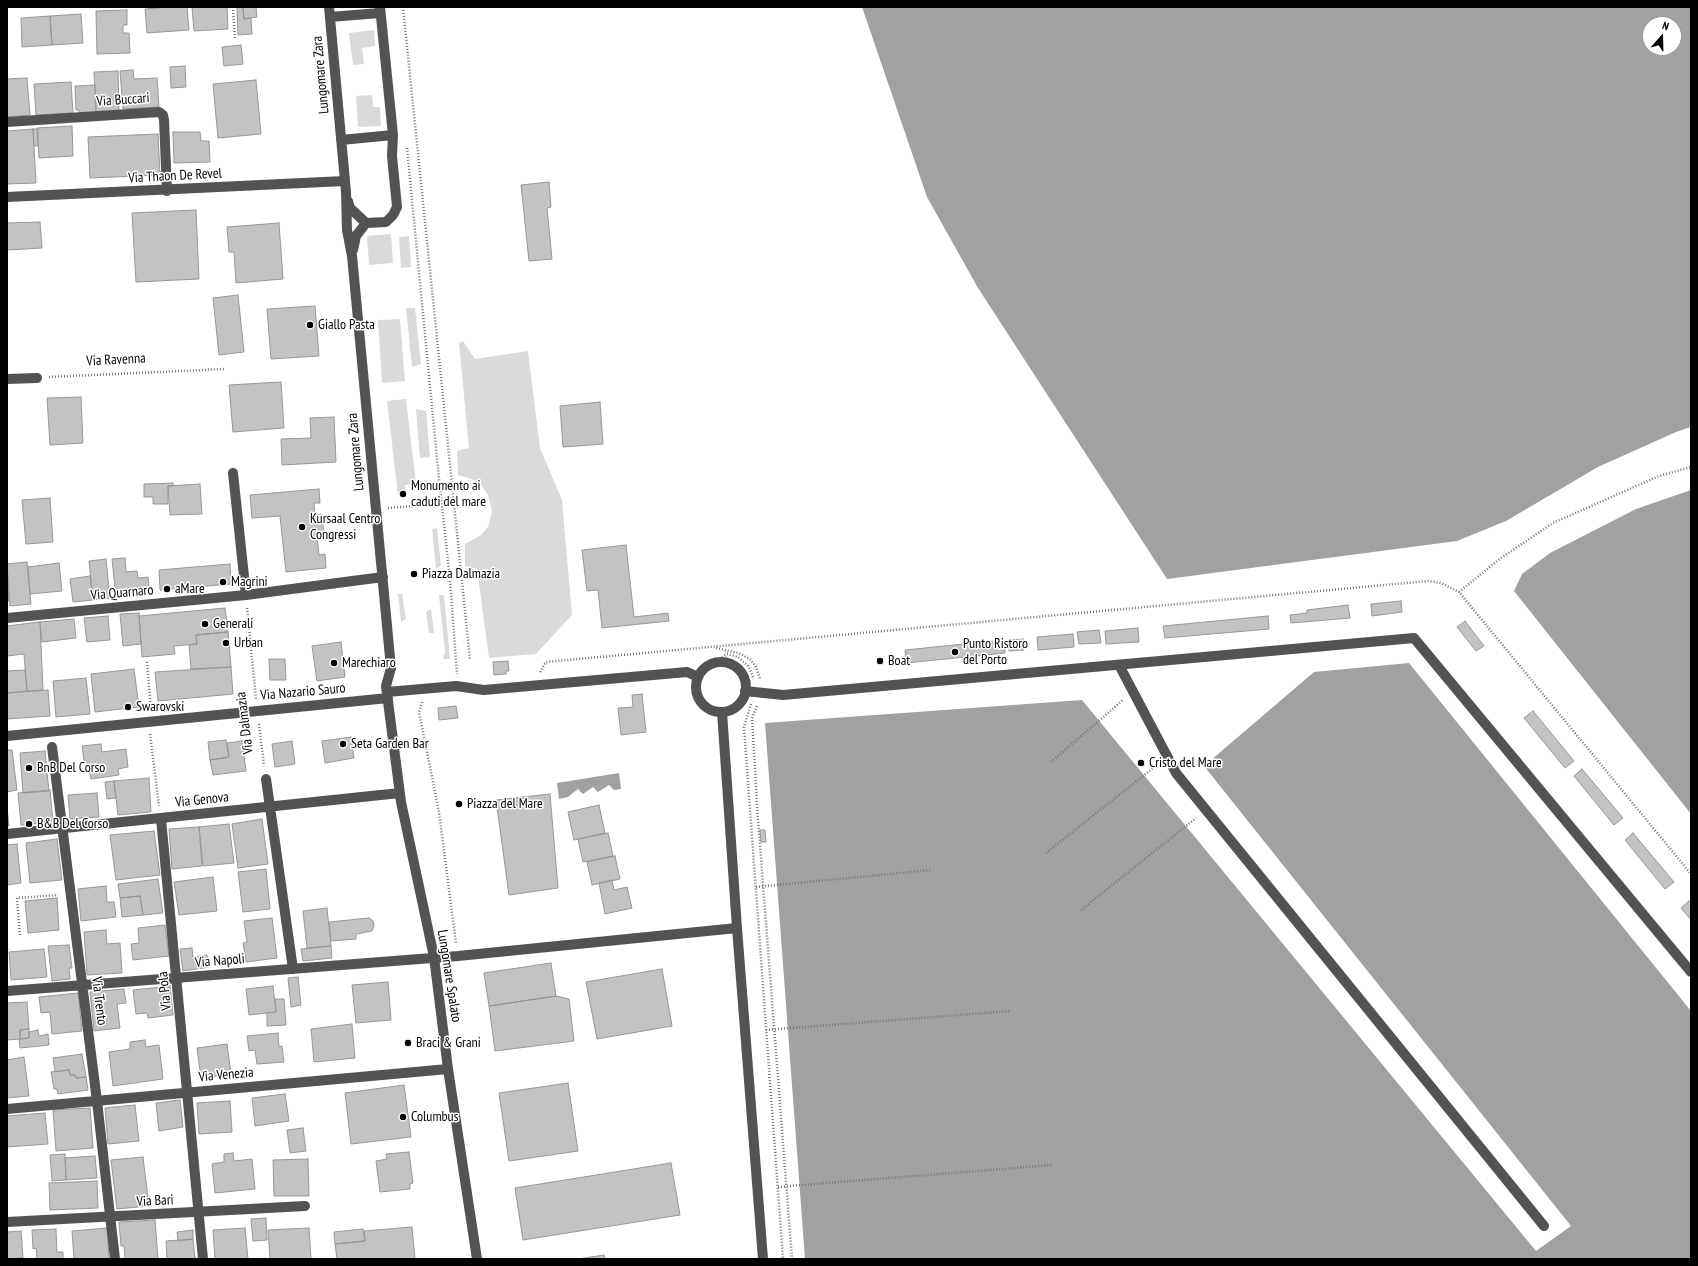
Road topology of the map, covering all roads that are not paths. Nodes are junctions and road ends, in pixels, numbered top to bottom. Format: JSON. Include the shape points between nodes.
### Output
{"nodes":[{"id":1,"x":380,"y":10,"type":"edge"},
{"id":2,"x":330,"y":12,"type":"edge"},
{"id":3,"x":7,"y":122,"type":"edge"},
{"id":4,"x":393,"y":135,"type":"junction"},
{"id":5,"x":341,"y":140,"type":"junction"},
{"id":6,"x":345,"y":187,"type":"junction"},
{"id":7,"x":167,"y":191,"type":"junction"},
{"id":8,"x":7,"y":197,"type":"edge"},
{"id":9,"x":366,"y":223,"type":"junction"},
{"id":10,"x":352,"y":256,"type":"junction"},
{"id":11,"x":37,"y":378,"type":"road end"},
{"id":12,"x":7,"y":379,"type":"edge"},
{"id":13,"x":233,"y":473,"type":"dead end"},
{"id":14,"x":383,"y":577,"type":"junction"},
{"id":15,"x":246,"y":596,"type":"junction"},
{"id":16,"x":7,"y":618,"type":"edge"},
{"id":17,"x":1119,"y":665,"type":"junction"},
{"id":18,"x":698,"y":677,"type":"junction"},
{"id":19,"x":753,"y":693,"type":"junction"},
{"id":20,"x":387,"y":695,"type":"junction"},
{"id":21,"x":722,"y":712,"type":"junction"},
{"id":22,"x":7,"y":736,"type":"edge"},
{"id":23,"x":52,"y":747,"type":"dead end"},
{"id":24,"x":266,"y":779,"type":"road end"},
{"id":25,"x":400,"y":793,"type":"junction"},
{"id":26,"x":272,"y":807,"type":"junction"},
{"id":27,"x":161,"y":819,"type":"junction"},
{"id":28,"x":62,"y":829,"type":"junction"},
{"id":29,"x":7,"y":834,"type":"edge"},
{"id":30,"x":737,"y":928,"type":"junction"},
{"id":31,"x":434,"y":957,"type":"junction"},
{"id":32,"x":293,"y":969,"type":"junction"},
{"id":33,"x":1691,"y":972,"type":"edge"},
{"id":34,"x":178,"y":979,"type":"junction"},
{"id":35,"x":82,"y":985,"type":"junction"},
{"id":36,"x":7,"y":991,"type":"edge"},
{"id":37,"x":448,"y":1069,"type":"junction"},
{"id":38,"x":188,"y":1093,"type":"junction"},
{"id":39,"x":97,"y":1102,"type":"junction"},
{"id":40,"x":7,"y":1109,"type":"edge"},
{"id":41,"x":305,"y":1206,"type":"dead end"},
{"id":42,"x":199,"y":1213,"type":"junction"},
{"id":43,"x":110,"y":1217,"type":"junction"},
{"id":44,"x":7,"y":1222,"type":"edge"},
{"id":45,"x":1544,"y":1226,"type":"dead end"},
{"id":46,"x":114,"y":1259,"type":"edge"},
{"id":47,"x":203,"y":1259,"type":"edge"},
{"id":48,"x":477,"y":1259,"type":"edge"},
{"id":49,"x":763,"y":1259,"type":"edge"}],
"edges":[{"from":1,"to":2,"type":"street"},
{"from":1,"to":4,"type":"street"},
{"from":2,"to":5,"type":"street","name":"Lungomare Zara"},
{"from":3,"to":7,"type":"street","name":"Via Buccari","via":[[159,112],[163,114],[164,120]]},
{"from":4,"to":5,"type":"street"},
{"from":4,"to":9,"type":"street","via":[[392,156],[397,207],[386,222]]},
{"from":5,"to":6,"type":"street","name":"Lungomare Zara"},
{"from":6,"to":7,"type":"street","name":"Via Thaon De Revel"},
{"from":6,"to":9,"type":"street","name":"Lungomare Zara","via":[[350,208]]},
{"from":6,"to":10,"type":"street","name":"Lungomare Zara","via":[[347,230]]},
{"from":7,"to":8,"type":"street","name":"Via Thaon De Revel"},
{"from":9,"to":10,"type":"street","name":"Lungomare Zara","via":[[356,236]]},
{"from":10,"to":14,"type":"street","name":"Lungomare Zara"},
{"from":11,"to":12,"type":"street"},
{"from":13,"to":15,"type":"street"},
{"from":14,"to":15,"type":"street","name":"Via Quarnaro"},
{"from":14,"to":20,"type":"street","name":"Lungomare Zara","via":[[391,668],[386,686]]},
{"from":15,"to":16,"type":"street","name":"Via Quarnaro"},
{"from":17,"to":19,"type":"street","via":[[783,695]]},
{"from":17,"to":33,"type":"street","via":[[1414,638]]},
{"from":17,"to":45,"type":"street","via":[[1176,772]]},
{"from":18,"to":19,"type":"street","via":[[712,664],[727,663],[734,666]]},
{"from":18,"to":20,"type":"street","via":[[687,672],[484,690],[450,686]]},
{"from":18,"to":21,"type":"street","via":[[696,688],[702,702],[707,708]]},
{"from":19,"to":21,"type":"street","via":[[736,706]]},
{"from":20,"to":22,"type":"street","name":"Via Nazario Sauro"},
{"from":20,"to":25,"type":"street","name":"Lungomare Spalato"},
{"from":21,"to":30,"type":"street"},
{"from":23,"to":28,"type":"street","name":"Via Trento"},
{"from":24,"to":26,"type":"street"},
{"from":25,"to":26,"type":"street","name":"Via Genova"},
{"from":25,"to":31,"type":"street","name":"Lungomare Spalato"},
{"from":26,"to":27,"type":"street","name":"Via Genova"},
{"from":26,"to":32,"type":"street"},
{"from":27,"to":28,"type":"street","name":"Via Genova"},
{"from":27,"to":34,"type":"street","name":"Via Pola"},
{"from":28,"to":29,"type":"street","name":"Via Genova"},
{"from":28,"to":35,"type":"street","name":"Via Trento"},
{"from":30,"to":31,"type":"street","name":"Via Napoli"},
{"from":30,"to":49,"type":"street"},
{"from":31,"to":32,"type":"street","name":"Via Napoli"},
{"from":31,"to":37,"type":"street","name":"Lungomare Spalato"},
{"from":32,"to":34,"type":"street","name":"Via Napoli"},
{"from":34,"to":35,"type":"street","name":"Via Napoli"},
{"from":34,"to":38,"type":"street","name":"Via Pola"},
{"from":35,"to":36,"type":"street","name":"Via Napoli"},
{"from":35,"to":39,"type":"street","name":"Via Trento"},
{"from":37,"to":38,"type":"street","name":"Via Venezia"},
{"from":37,"to":48,"type":"street","name":"Lungomare Spalato"},
{"from":38,"to":39,"type":"street","name":"Via Venezia"},
{"from":38,"to":42,"type":"street","name":"Via Pola"},
{"from":39,"to":40,"type":"street","name":"Via Venezia"},
{"from":39,"to":43,"type":"street","name":"Via Trento"},
{"from":41,"to":42,"type":"street","name":"Via Bari"},
{"from":42,"to":43,"type":"street","name":"Via Bari"},
{"from":42,"to":47,"type":"street","name":"Via Pola"},
{"from":43,"to":44,"type":"street","name":"Via Bari"},
{"from":43,"to":46,"type":"street","name":"Via Trento"}]}
